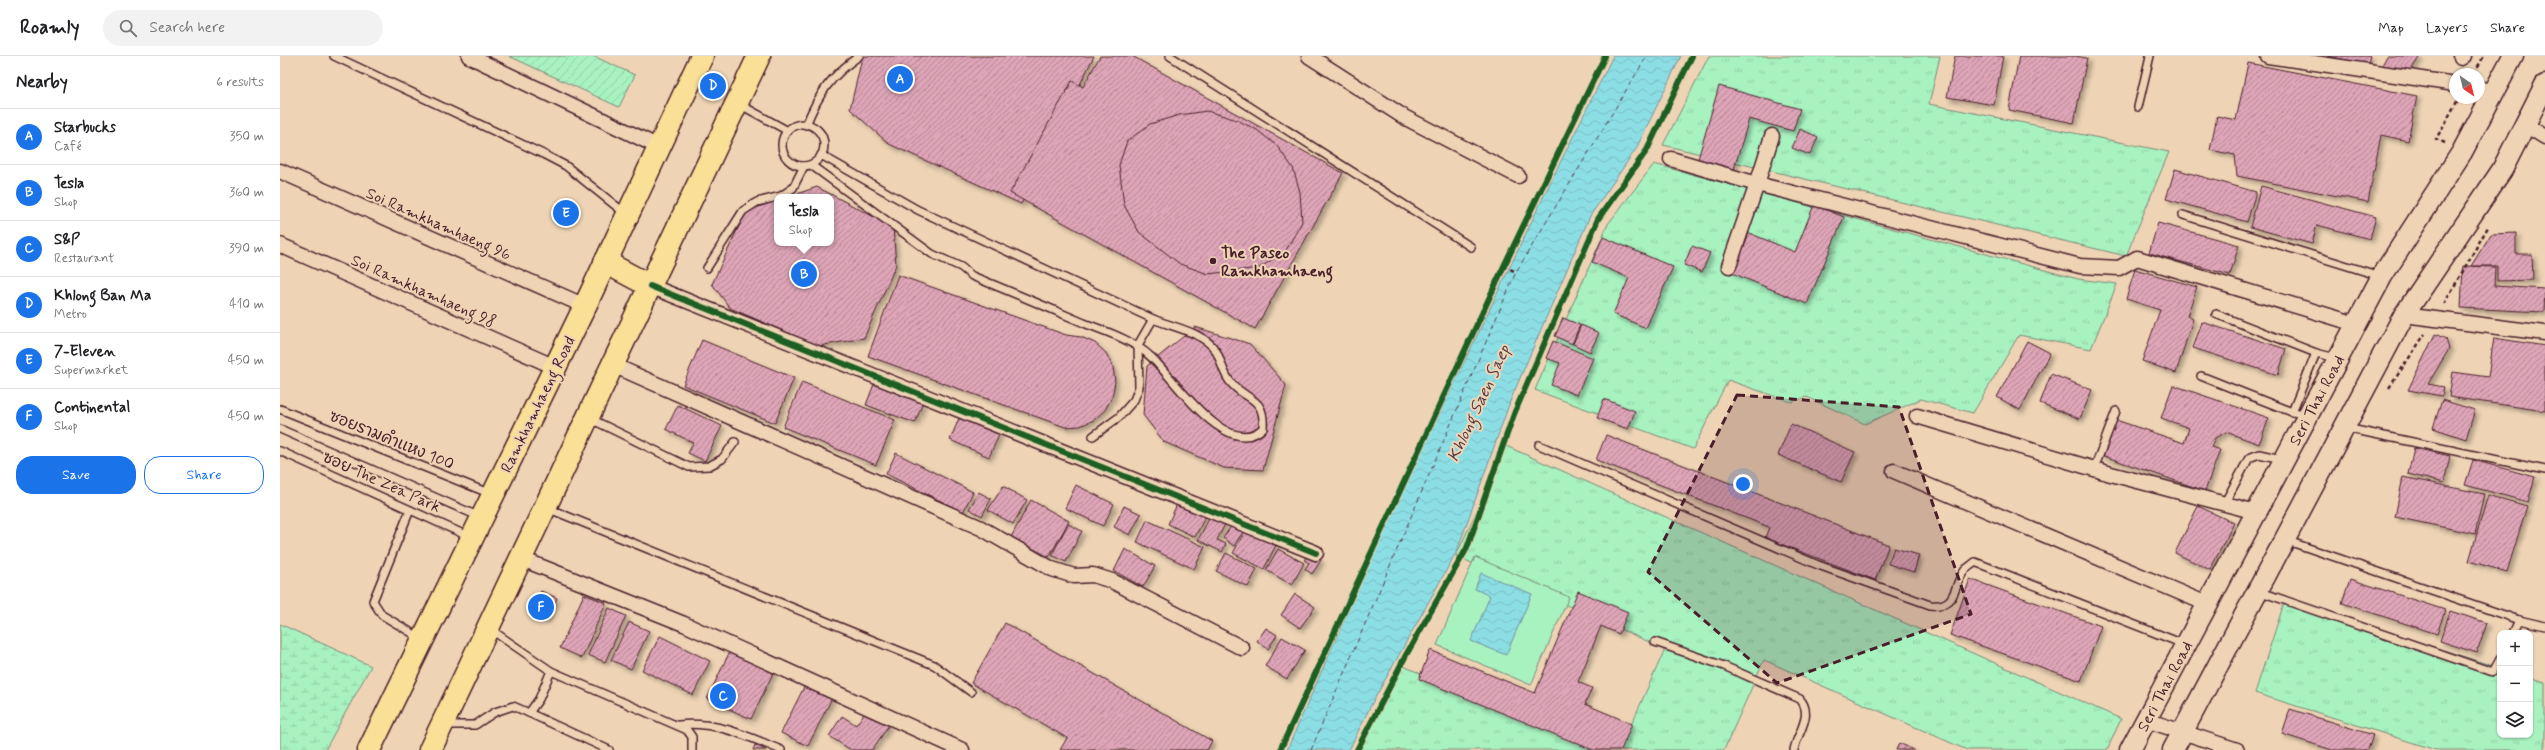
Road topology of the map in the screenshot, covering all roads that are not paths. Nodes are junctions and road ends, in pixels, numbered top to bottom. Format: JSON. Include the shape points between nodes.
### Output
{"nodes":[{"id":1,"x":334,"y":56,"type":"edge"},
{"id":2,"x":469,"y":56,"type":"edge"},
{"id":3,"x":759,"y":56,"type":"edge"},
{"id":4,"x":860,"y":56,"type":"edge"},
{"id":5,"x":1170,"y":56,"type":"edge"},
{"id":6,"x":1309,"y":56,"type":"edge"},
{"id":7,"x":2150,"y":56,"type":"edge"},
{"id":8,"x":2268,"y":56,"type":"edge"},
{"id":9,"x":2513,"y":56,"type":"edge"},
{"id":10,"x":697,"y":58,"type":"edge"},
{"id":11,"x":2449,"y":83,"type":"edge"},
{"id":12,"x":2545,"y":85,"type":"edge"},
{"id":13,"x":2486,"y":90,"type":"edge"},
{"id":14,"x":738,"y":103,"type":"junction"},
{"id":15,"x":2138,"y":107,"type":"dead end"},
{"id":16,"x":2524,"y":124,"type":"junction"},
{"id":17,"x":806,"y":125,"type":"junction"},
{"id":18,"x":788,"y":132,"type":"junction"},
{"id":19,"x":1772,"y":136,"type":"dead end"},
{"id":20,"x":2545,"y":137,"type":"edge"},
{"id":21,"x":660,"y":147,"type":"junction"},
{"id":22,"x":821,"y":155,"type":"junction"},
{"id":23,"x":1671,"y":159,"type":"dead end"},
{"id":24,"x":807,"y":165,"type":"junction"},
{"id":25,"x":280,"y":171,"type":"edge"},
{"id":26,"x":1518,"y":176,"type":"dead end"},
{"id":27,"x":1757,"y":184,"type":"junction"},
{"id":28,"x":784,"y":194,"type":"edge"},
{"id":29,"x":774,"y":198,"type":"edge"},
{"id":30,"x":2183,"y":215,"type":"dead end"},
{"id":31,"x":628,"y":216,"type":"junction"},
{"id":32,"x":280,"y":244,"type":"edge"},
{"id":33,"x":1471,"y":247,"type":"dead end"},
{"id":34,"x":605,"y":262,"type":"junction"},
{"id":35,"x":1729,"y":266,"type":"dead end"},
{"id":36,"x":707,"y":268,"type":"dead end"},
{"id":37,"x":2382,"y":276,"type":"junction"},
{"id":38,"x":650,"y":286,"type":"junction"},
{"id":39,"x":585,"y":306,"type":"junction"},
{"id":40,"x":2216,"y":314,"type":"dead end"},
{"id":41,"x":2404,"y":315,"type":"junction"},
{"id":42,"x":1153,"y":319,"type":"junction"},
{"id":43,"x":2356,"y":324,"type":"junction"},
{"id":44,"x":2545,"y":333,"type":"edge"},
{"id":45,"x":1138,"y":345,"type":"junction"},
{"id":46,"x":2316,"y":353,"type":"junction"},
{"id":47,"x":2338,"y":358,"type":"junction"},
{"id":48,"x":613,"y":365,"type":"junction"},
{"id":49,"x":555,"y":367,"type":"junction"},
{"id":50,"x":2201,"y":376,"type":"dead end"},
{"id":51,"x":280,"y":409,"type":"edge"},
{"id":52,"x":2116,"y":411,"type":"dead end"},
{"id":53,"x":2300,"y":413,"type":"junction"},
{"id":54,"x":1917,"y":416,"type":"dead end"},
{"id":55,"x":588,"y":417,"type":"junction"},
{"id":56,"x":2344,"y":427,"type":"junction"},
{"id":57,"x":280,"y":429,"type":"edge"},
{"id":58,"x":1093,"y":436,"type":"dead end"},
{"id":59,"x":735,"y":442,"type":"dead end"},
{"id":60,"x":1539,"y":445,"type":"dead end"},
{"id":61,"x":280,"y":451,"type":"edge"},
{"id":62,"x":2284,"y":460,"type":"junction"},
{"id":63,"x":2094,"y":468,"type":"junction"},
{"id":64,"x":2545,"y":470,"type":"edge"},
{"id":65,"x":1894,"y":472,"type":"dead end"},
{"id":66,"x":493,"y":494,"type":"junction"},
{"id":67,"x":2223,"y":505,"type":"junction"},
{"id":68,"x":546,"y":507,"type":"junction"},
{"id":69,"x":410,"y":510,"type":"junction"},
{"id":70,"x":2256,"y":512,"type":"junction"},
{"id":71,"x":482,"y":518,"type":"junction"},
{"id":72,"x":472,"y":538,"type":"junction"},
{"id":73,"x":2285,"y":540,"type":"junction"},
{"id":74,"x":1316,"y":553,"type":"dead end"},
{"id":75,"x":522,"y":559,"type":"junction"},
{"id":76,"x":2258,"y":591,"type":"junction"},
{"id":77,"x":2207,"y":604,"type":"junction"},
{"id":78,"x":2519,"y":620,"type":"junction"},
{"id":79,"x":2545,"y":626,"type":"edge"},
{"id":80,"x":488,"y":628,"type":"junction"},
{"id":81,"x":2514,"y":630,"type":"edge"},
{"id":82,"x":424,"y":640,"type":"junction"},
{"id":83,"x":1655,"y":642,"type":"dead end"},
{"id":84,"x":2186,"y":645,"type":"junction"},
{"id":85,"x":1242,"y":648,"type":"dead end"},
{"id":86,"x":2497,"y":664,"type":"edge"},
{"id":87,"x":551,"y":671,"type":"junction"},
{"id":88,"x":971,"y":692,"type":"dead end"},
{"id":89,"x":529,"y":713,"type":"junction"},
{"id":90,"x":2146,"y":720,"type":"junction"},
{"id":91,"x":442,"y":725,"type":"junction"},
{"id":92,"x":678,"y":725,"type":"junction"},
{"id":93,"x":2177,"y":742,"type":"edge"},
{"id":94,"x":369,"y":750,"type":"edge"},
{"id":95,"x":430,"y":750,"type":"edge"},
{"id":96,"x":609,"y":750,"type":"edge"},
{"id":97,"x":692,"y":750,"type":"edge"},
{"id":98,"x":782,"y":750,"type":"edge"},
{"id":99,"x":962,"y":750,"type":"edge"},
{"id":100,"x":1794,"y":750,"type":"edge"},
{"id":101,"x":2130,"y":750,"type":"edge"},
{"id":102,"x":2237,"y":750,"type":"edge"}],
"edges":[{"from":1,"to":31,"type":"lane","via":[[566,166]]},
{"from":2,"to":21,"type":"street"},
{"from":3,"to":14,"type":"main road"},
{"from":4,"to":17,"type":"lane","via":[[827,83],[818,95]]},
{"from":5,"to":33,"type":"lane"},
{"from":6,"to":26,"type":"street","via":[[1387,108]]},
{"from":7,"to":15,"type":"lane"},
{"from":8,"to":11,"type":"street"},
{"from":9,"to":13,"type":"main road","name":"Seri Thai Road"},
{"from":10,"to":21,"type":"main road","name":"Ramkhamhaeng Road"},
{"from":12,"to":16,"type":"main road"},
{"from":13,"to":37,"type":"main road","name":"Seri Thai Road","via":[[2462,152]]},
{"from":14,"to":18,"type":"lane"},
{"from":14,"to":38,"type":"main road"},
{"from":16,"to":20,"type":"street"},
{"from":16,"to":41,"type":"main road","via":[[2502,170]]},
{"from":17,"to":18,"type":"lane","via":[[793,127]]},
{"from":17,"to":22,"type":"lane","via":[[821,136]]},
{"from":18,"to":24,"type":"lane","via":[[782,144],[786,157],[791,162]]},
{"from":19,"to":27,"type":"street"},
{"from":21,"to":31,"type":"main road","name":"Ramkhamhaeng Road"},
{"from":22,"to":24,"type":"lane"},
{"from":22,"to":42,"type":"lane","via":[[918,210]]},
{"from":23,"to":27,"type":"street"},
{"from":24,"to":28,"type":"lane","via":[[793,188]]},
{"from":24,"to":45,"type":"lane","via":[[932,254],[961,267],[972,276]]},
{"from":25,"to":39,"type":"street","name":"Soi Ramkhamhaeng 96"},
{"from":27,"to":35,"type":"street"},
{"from":27,"to":43,"type":"street","via":[[2080,266],[2119,268],[2137,258]]},
{"from":29,"to":36,"type":"lane","via":[[757,202],[743,211]]},
{"from":30,"to":37,"type":"lane"},
{"from":31,"to":34,"type":"main road","name":"Ramkhamhaeng Road"},
{"from":32,"to":49,"type":"street","name":"Soi Ramkhamhaeng 98"},
{"from":34,"to":38,"type":"main road"},
{"from":34,"to":39,"type":"main road","name":"Ramkhamhaeng Road"},
{"from":37,"to":43,"type":"main road","name":"Seri Thai Road"},
{"from":38,"to":48,"type":"main road"},
{"from":38,"to":74,"type":"street"},
{"from":39,"to":49,"type":"main road","name":"Ramkhamhaeng Road"},
{"from":40,"to":46,"type":"lane"},
{"from":41,"to":44,"type":"street"},
{"from":41,"to":56,"type":"main road"},
{"from":42,"to":45,"type":"lane"},
{"from":42,"to":45,"type":"lane","via":[[1196,336],[1215,350],[1226,376],[1233,385],[1262,408],[1263,428],[1251,436],[1239,437],[1227,431],[1191,405],[1168,374]]},
{"from":43,"to":47,"type":"main road","name":"Seri Thai Road"},
{"from":45,"to":58,"type":"lane","via":[[1139,387],[1134,400],[1119,417]]},
{"from":46,"to":47,"type":"lane"},
{"from":46,"to":53,"type":"lane"},
{"from":47,"to":53,"type":"main road","name":"Seri Thai Road"},
{"from":48,"to":55,"type":"main road"},
{"from":48,"to":85,"type":"street","via":[[982,528],[1052,570],[1074,576],[1093,575],[1112,581]]},
{"from":49,"to":66,"type":"main road","name":"Ramkhamhaeng Road"},
{"from":50,"to":53,"type":"lane"},
{"from":51,"to":66,"type":"lane","name":"ซอยรามคำแหง 100"},
{"from":52,"to":63,"type":"lane"},
{"from":53,"to":62,"type":"main road","name":"Seri Thai Road"},
{"from":54,"to":63,"type":"street"},
{"from":55,"to":59,"type":"lane","via":[[689,468],[709,466],[722,459]]},
{"from":55,"to":68,"type":"main road"},
{"from":56,"to":64,"type":"lane"},
{"from":56,"to":73,"type":"main road"},
{"from":57,"to":71,"type":"lane"},
{"from":60,"to":84,"type":"lane","via":[[1818,565],[1930,605],[1939,606],[1948,602],[1965,570],[1975,562]]},
{"from":61,"to":69,"type":"lane","name":"ซอย The Zea Park"},
{"from":62,"to":67,"type":"lane","via":[[2259,454],[2249,458]]},
{"from":62,"to":70,"type":"main road","name":"Seri Thai Road"},
{"from":63,"to":67,"type":"street"},
{"from":65,"to":77,"type":"street"},
{"from":66,"to":71,"type":"main road","name":"Ramkhamhaeng Road"},
{"from":67,"to":70,"type":"street"},
{"from":68,"to":75,"type":"main road"},
{"from":68,"to":88,"type":"lane","via":[[934,665]]},
{"from":69,"to":72,"type":"lane","name":"ซอย The Zea Park"},
{"from":69,"to":82,"type":"lane","via":[[373,601],[382,614]]},
{"from":70,"to":77,"type":"main road","name":"Seri Thai Road"},
{"from":71,"to":72,"type":"main road","name":"Ramkhamhaeng Road"},
{"from":72,"to":82,"type":"main road","name":"Ramkhamhaeng Road"},
{"from":73,"to":76,"type":"main road"},
{"from":73,"to":78,"type":"lane"},
{"from":75,"to":80,"type":"main road"},
{"from":75,"to":99,"type":"street","via":[[684,624]]},
{"from":76,"to":86,"type":"lane","via":[[2493,672]]},
{"from":76,"to":93,"type":"main road"},
{"from":77,"to":84,"type":"main road","name":"Seri Thai Road"},
{"from":78,"to":79,"type":"lane"},
{"from":78,"to":81,"type":"lane"},
{"from":80,"to":87,"type":"lane"},
{"from":80,"to":91,"type":"main road"},
{"from":82,"to":94,"type":"main road","name":"Ramkhamhaeng Road"},
{"from":83,"to":100,"type":"lane","via":[[1724,666],[1800,699],[1805,706],[1806,716]]},
{"from":84,"to":90,"type":"main road","name":"Seri Thai Road"},
{"from":87,"to":89,"type":"lane","via":[[539,699]]},
{"from":87,"to":92,"type":"lane"},
{"from":89,"to":91,"type":"lane","via":[[514,706],[495,712],[475,725]]},
{"from":89,"to":96,"type":"lane"},
{"from":90,"to":93,"type":"street"},
{"from":90,"to":101,"type":"main road","name":"Seri Thai Road"},
{"from":91,"to":95,"type":"main road"},
{"from":92,"to":97,"type":"lane","via":[[687,730],[692,737]]},
{"from":92,"to":98,"type":"lane","via":[[699,723],[726,728]]},
{"from":93,"to":102,"type":"street"}]}
